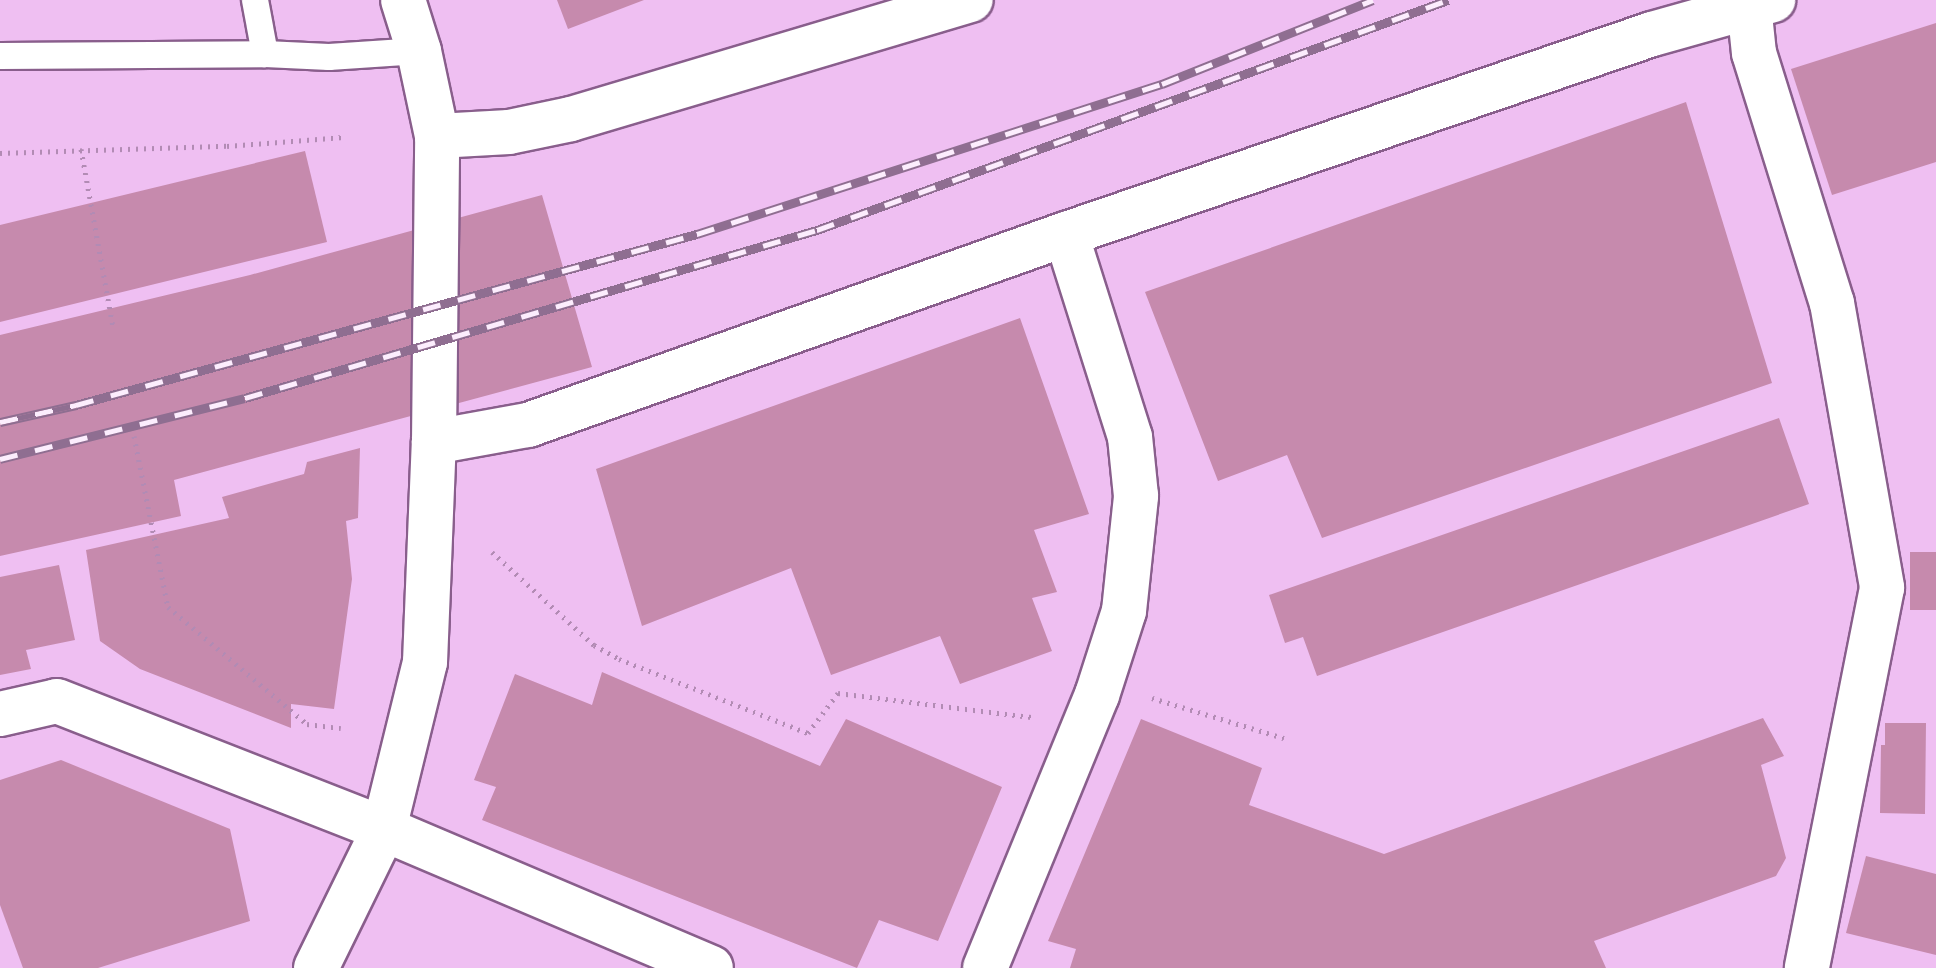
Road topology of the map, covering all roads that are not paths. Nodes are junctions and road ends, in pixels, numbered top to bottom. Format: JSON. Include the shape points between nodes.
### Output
{"nodes":[{"id":1,"x":255,"y":0,"type":"edge"},
{"id":2,"x":403,"y":0,"type":"edge"},
{"id":3,"x":971,"y":0,"type":"edge"},
{"id":4,"x":1761,"y":3,"type":"edge"},
{"id":5,"x":419,"y":51,"type":"junction"},
{"id":6,"x":265,"y":54,"type":"junction"},
{"id":7,"x":0,"y":56,"type":"edge"},
{"id":8,"x":437,"y":136,"type":"junction"},
{"id":9,"x":1066,"y":234,"type":"junction"},
{"id":10,"x":434,"y":442,"type":"junction"},
{"id":11,"x":0,"y":714,"type":"edge"},
{"id":12,"x":384,"y":829,"type":"junction"},
{"id":13,"x":316,"y":968,"type":"edge"},
{"id":14,"x":711,"y":968,"type":"edge"},
{"id":15,"x":985,"y":968,"type":"edge"},
{"id":16,"x":1807,"y":968,"type":"edge"}],
"edges":[{"from":1,"to":6,"type":"lane"},
{"from":2,"to":5,"type":"street"},
{"from":3,"to":8,"type":"street","via":[[571,119],[509,132]]},
{"from":4,"to":9,"type":"street","via":[[1652,34]]},
{"from":4,"to":16,"type":"street","via":[[1754,53],[1832,303],[1882,588]]},
{"from":5,"to":6,"type":"lane","via":[[329,57]]},
{"from":5,"to":8,"type":"street"},
{"from":6,"to":7,"type":"lane"},
{"from":8,"to":10,"type":"street"},
{"from":9,"to":10,"type":"street","via":[[528,425]]},
{"from":9,"to":15,"type":"street","via":[[1130,437],[1136,496],[1124,611],[1097,695]]},
{"from":10,"to":12,"type":"street","via":[[425,662]]},
{"from":11,"to":12,"type":"street","via":[[57,701]]},
{"from":12,"to":13,"type":"street"},
{"from":12,"to":14,"type":"street"}]}
